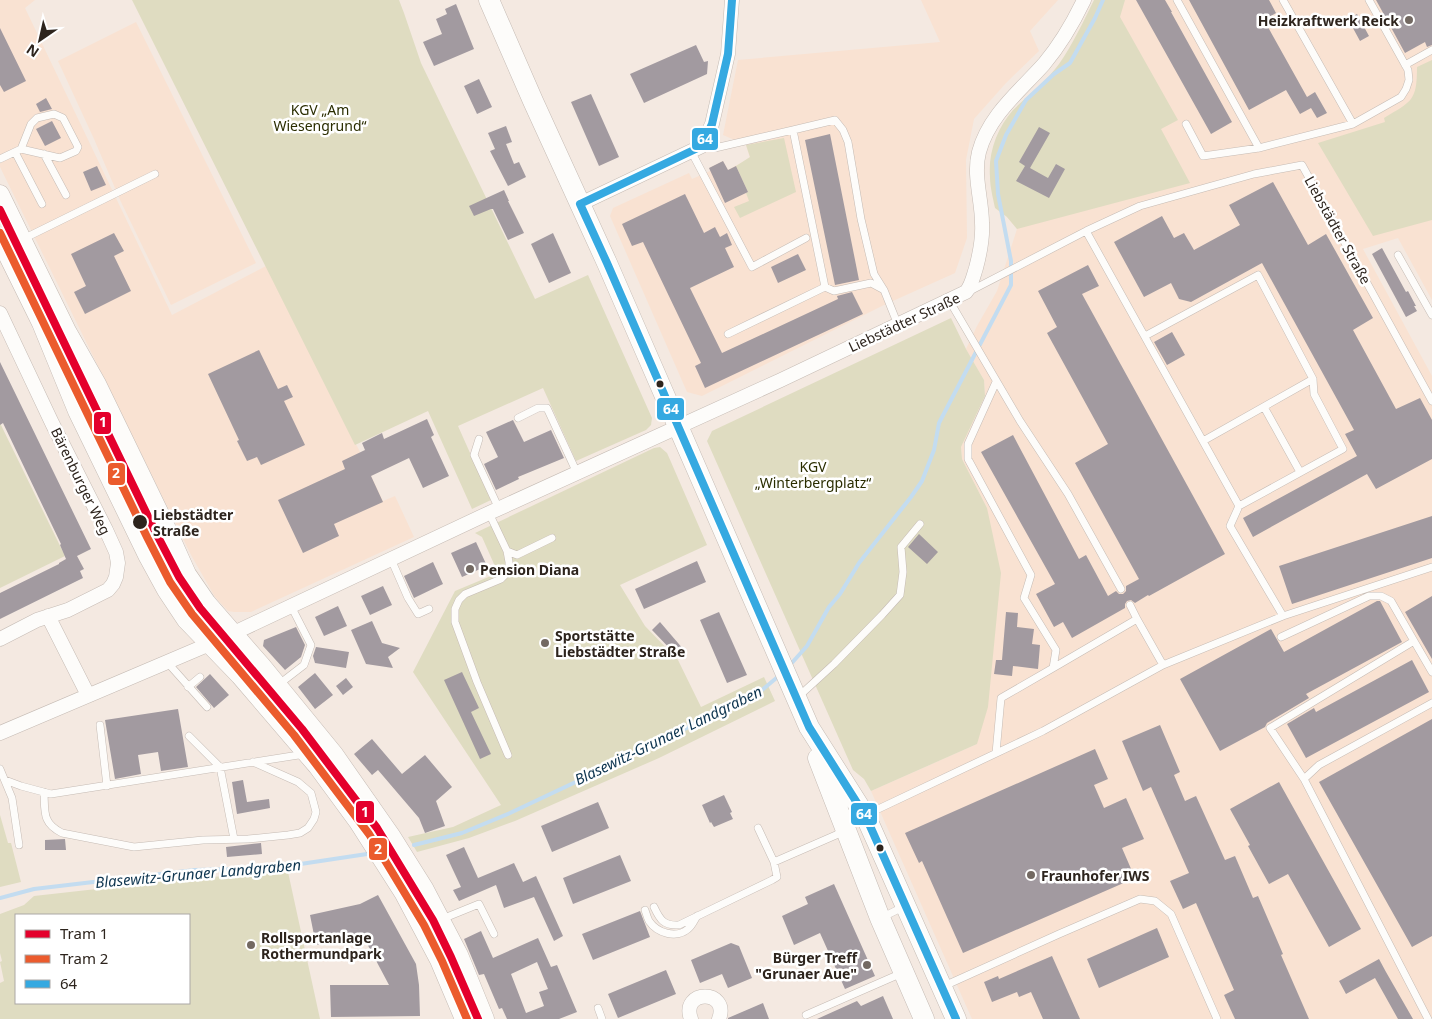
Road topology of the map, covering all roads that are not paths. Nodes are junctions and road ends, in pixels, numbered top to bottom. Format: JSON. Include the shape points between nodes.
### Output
{"nodes":[{"id":1,"x":489,"y":0,"type":"edge"},
{"id":2,"x":732,"y":0,"type":"edge"},
{"id":3,"x":1084,"y":0,"type":"edge"},
{"id":4,"x":1177,"y":0,"type":"edge"},
{"id":5,"x":1283,"y":0,"type":"edge"},
{"id":6,"x":1369,"y":0,"type":"edge"},
{"id":7,"x":1432,"y":50,"type":"edge"},
{"id":8,"x":1405,"y":65,"type":"junction"},
{"id":9,"x":1186,"y":124,"type":"dead end"},
{"id":10,"x":1353,"y":124,"type":"junction"},
{"id":11,"x":793,"y":130,"type":"junction"},
{"id":12,"x":1259,"y":148,"type":"junction"},
{"id":13,"x":696,"y":149,"type":"junction"},
{"id":14,"x":18,"y":150,"type":"junction"},
{"id":15,"x":44,"y":154,"type":"junction"},
{"id":16,"x":0,"y":159,"type":"edge"},
{"id":17,"x":155,"y":174,"type":"dead end"},
{"id":18,"x":0,"y":194,"type":"edge"},
{"id":19,"x":66,"y":195,"type":"dead end"},
{"id":20,"x":42,"y":204,"type":"dead end"},
{"id":21,"x":580,"y":204,"type":"junction"},
{"id":22,"x":1086,"y":231,"type":"junction"},
{"id":23,"x":806,"y":238,"type":"dead end"},
{"id":24,"x":22,"y":239,"type":"junction"},
{"id":25,"x":0,"y":240,"type":"edge"},
{"id":26,"x":1398,"y":255,"type":"dead end"},
{"id":27,"x":825,"y":287,"type":"junction"},
{"id":28,"x":884,"y":290,"type":"junction"},
{"id":29,"x":966,"y":292,"type":"junction"},
{"id":30,"x":949,"y":300,"type":"junction"},
{"id":31,"x":0,"y":313,"type":"edge"},
{"id":32,"x":1432,"y":316,"type":"edge"},
{"id":33,"x":898,"y":325,"type":"junction"},
{"id":34,"x":728,"y":334,"type":"dead end"},
{"id":35,"x":1145,"y":336,"type":"junction"},
{"id":36,"x":1313,"y":379,"type":"junction"},
{"id":37,"x":996,"y":382,"type":"junction"},
{"id":38,"x":1432,"y":401,"type":"edge"},
{"id":39,"x":1264,"y":407,"type":"junction"},
{"id":40,"x":518,"y":418,"type":"dead end"},
{"id":41,"x":677,"y":426,"type":"junction"},
{"id":42,"x":479,"y":440,"type":"dead end"},
{"id":43,"x":1203,"y":441,"type":"junction"},
{"id":44,"x":1300,"y":472,"type":"junction"},
{"id":45,"x":577,"y":473,"type":"junction"},
{"id":46,"x":1239,"y":506,"type":"junction"},
{"id":47,"x":494,"y":511,"type":"junction"},
{"id":48,"x":920,"y":524,"type":"dead end"},
{"id":49,"x":552,"y":538,"type":"dead end"},
{"id":50,"x":507,"y":551,"type":"junction"},
{"id":51,"x":391,"y":559,"type":"junction"},
{"id":52,"x":1432,"y":567,"type":"edge"},
{"id":53,"x":1120,"y":589,"type":"dead end"},
{"id":54,"x":291,"y":606,"type":"junction"},
{"id":55,"x":1130,"y":606,"type":"dead end"},
{"id":56,"x":429,"y":609,"type":"dead end"},
{"id":57,"x":48,"y":616,"type":"junction"},
{"id":58,"x":1283,"y":616,"type":"junction"},
{"id":59,"x":1137,"y":619,"type":"junction"},
{"id":60,"x":232,"y":634,"type":"junction"},
{"id":61,"x":1281,"y":637,"type":"dead end"},
{"id":62,"x":0,"y":638,"type":"edge"},
{"id":63,"x":1414,"y":641,"type":"junction"},
{"id":64,"x":209,"y":644,"type":"junction"},
{"id":65,"x":166,"y":662,"type":"junction"},
{"id":66,"x":1163,"y":665,"type":"junction"},
{"id":67,"x":1053,"y":668,"type":"junction"},
{"id":68,"x":1432,"y":672,"type":"edge"},
{"id":69,"x":200,"y":677,"type":"dead end"},
{"id":70,"x":278,"y":686,"type":"junction"},
{"id":71,"x":188,"y":687,"type":"junction"},
{"id":72,"x":88,"y":695,"type":"junction"},
{"id":73,"x":797,"y":699,"type":"junction"},
{"id":74,"x":1432,"y":703,"type":"edge"},
{"id":75,"x":207,"y":707,"type":"dead end"},
{"id":76,"x":100,"y":725,"type":"dead end"},
{"id":77,"x":809,"y":727,"type":"junction"},
{"id":78,"x":0,"y":733,"type":"edge"},
{"id":79,"x":189,"y":736,"type":"dead end"},
{"id":80,"x":996,"y":753,"type":"junction"},
{"id":81,"x":306,"y":754,"type":"junction"},
{"id":82,"x":508,"y":755,"type":"dead end"},
{"id":83,"x":253,"y":762,"type":"junction"},
{"id":84,"x":220,"y":767,"type":"junction"},
{"id":85,"x":0,"y":769,"type":"edge"},
{"id":86,"x":1304,"y":779,"type":"junction"},
{"id":87,"x":5,"y":780,"type":"junction"},
{"id":88,"x":107,"y":786,"type":"junction"},
{"id":89,"x":44,"y":792,"type":"junction"},
{"id":90,"x":866,"y":817,"type":"junction"},
{"id":91,"x":758,"y":828,"type":"dead end"},
{"id":92,"x":846,"y":829,"type":"junction"},
{"id":93,"x":234,"y":839,"type":"junction"},
{"id":94,"x":19,"y":845,"type":"dead end"},
{"id":95,"x":774,"y":862,"type":"junction"},
{"id":96,"x":906,"y":906,"type":"junction"},
{"id":97,"x":654,"y":907,"type":"dead end"},
{"id":98,"x":645,"y":910,"type":"dead end"},
{"id":99,"x":698,"y":916,"type":"junction"},
{"id":100,"x":880,"y":918,"type":"junction"},
{"id":101,"x":440,"y":920,"type":"junction"},
{"id":102,"x":494,"y":934,"type":"dead end"},
{"id":103,"x":904,"y":973,"type":"junction"},
{"id":104,"x":942,"y":988,"type":"junction"},
{"id":105,"x":598,"y":1008,"type":"dead end"},
{"id":106,"x":806,"y":1015,"type":"dead end"},
{"id":107,"x":464,"y":1019,"type":"edge"},
{"id":108,"x":484,"y":1019,"type":"edge"},
{"id":109,"x":602,"y":1019,"type":"edge"},
{"id":110,"x":690,"y":1019,"type":"edge"},
{"id":111,"x":719,"y":1019,"type":"edge"},
{"id":112,"x":924,"y":1019,"type":"edge"},
{"id":113,"x":956,"y":1019,"type":"edge"},
{"id":114,"x":1217,"y":1019,"type":"edge"},
{"id":115,"x":1428,"y":1019,"type":"edge"}],
"edges":[{"from":1,"to":21,"type":"main road"},
{"from":2,"to":13,"type":"street","via":[[728,54],[712,124]]},
{"from":3,"to":29,"type":"street","name":"Liebstädter Straße","via":[[1067,33],[994,119],[984,138],[979,154],[980,250],[971,287]]},
{"from":4,"to":12,"type":"lane"},
{"from":5,"to":10,"type":"lane"},
{"from":6,"to":8,"type":"lane"},
{"from":7,"to":8,"type":"lane"},
{"from":8,"to":10,"type":"lane","via":[[1409,80],[1401,97]]},
{"from":9,"to":12,"type":"lane","via":[[1203,156]]},
{"from":10,"to":12,"type":"lane"},
{"from":11,"to":13,"type":"lane","via":[[715,148]]},
{"from":11,"to":27,"type":"lane"},
{"from":11,"to":28,"type":"lane","via":[[835,120],[843,130],[874,274]]},
{"from":13,"to":21,"type":"street"},
{"from":13,"to":23,"type":"lane","via":[[752,267]]},
{"from":14,"to":15,"type":"lane"},
{"from":14,"to":15,"type":"lane","via":[[37,118],[54,114],[63,118],[78,147],[60,158]]},
{"from":14,"to":16,"type":"lane"},
{"from":14,"to":20,"type":"lane"},
{"from":15,"to":19,"type":"lane"},
{"from":17,"to":24,"type":"lane"},
{"from":18,"to":24,"type":"street"},
{"from":21,"to":41,"type":"main road"},
{"from":22,"to":29,"type":"lane","name":"Liebstädter Straße"},
{"from":22,"to":35,"type":"lane"},
{"from":22,"to":38,"type":"lane","name":"Liebstädter Straße","via":[[1140,206],[1254,174],[1302,165]]},
{"from":24,"to":60,"type":"street","via":[[97,384],[187,574]]},
{"from":25,"to":64,"type":"street","via":[[155,570],[186,620]]},
{"from":26,"to":32,"type":"lane"},
{"from":27,"to":28,"type":"lane","via":[[834,291],[871,283]]},
{"from":27,"to":34,"type":"lane"},
{"from":28,"to":33,"type":"lane"},
{"from":29,"to":30,"type":"street","name":"Liebstädter Straße"},
{"from":30,"to":33,"type":"street","name":"Liebstädter Straße"},
{"from":30,"to":37,"type":"lane"},
{"from":31,"to":57,"type":"street","name":"Bärenburger Weg","via":[[116,552],[118,563],[116,577],[108,590]]},
{"from":33,"to":41,"type":"street","name":"Liebstädter Straße"},
{"from":35,"to":36,"type":"lane","via":[[1258,275]]},
{"from":35,"to":43,"type":"lane"},
{"from":36,"to":39,"type":"lane"},
{"from":36,"to":44,"type":"lane","via":[[1314,394],[1343,448]]},
{"from":37,"to":53,"type":"lane","via":[[1068,494]]},
{"from":37,"to":67,"type":"lane","via":[[968,444],[968,459],[1031,575],[1024,598],[1056,650]]},
{"from":39,"to":43,"type":"lane"},
{"from":39,"to":44,"type":"lane"},
{"from":40,"to":45,"type":"lane","via":[[538,408],[547,408]]},
{"from":41,"to":45,"type":"street","name":"Liebstädter Straße"},
{"from":41,"to":73,"type":"main road"},
{"from":42,"to":47,"type":"lane","via":[[474,455]]},
{"from":43,"to":46,"type":"lane"},
{"from":44,"to":46,"type":"lane"},
{"from":45,"to":47,"type":"street","name":"Liebstädter Straße"},
{"from":46,"to":58,"type":"lane","via":[[1230,526]]},
{"from":47,"to":50,"type":"lane"},
{"from":47,"to":51,"type":"street","name":"Liebstädter Straße"},
{"from":48,"to":73,"type":"lane","via":[[901,547],[903,572],[900,595]]},
{"from":49,"to":50,"type":"lane","via":[[517,555]]},
{"from":50,"to":82,"type":"lane","via":[[508,571],[501,579],[465,594],[455,609],[455,622]]},
{"from":51,"to":54,"type":"street","name":"Liebstädter Straße"},
{"from":51,"to":56,"type":"lane","via":[[418,614]]},
{"from":52,"to":58,"type":"lane"},
{"from":54,"to":60,"type":"street","name":"Liebstädter Straße"},
{"from":54,"to":70,"type":"lane","via":[[311,645],[304,665]]},
{"from":55,"to":59,"type":"lane"},
{"from":57,"to":62,"type":"street","name":"Bärenburger Weg"},
{"from":57,"to":72,"type":"street"},
{"from":58,"to":66,"type":"lane"},
{"from":59,"to":66,"type":"lane"},
{"from":59,"to":67,"type":"lane"},
{"from":60,"to":64,"type":"street"},
{"from":60,"to":70,"type":"street"},
{"from":61,"to":63,"type":"lane","via":[[1369,596],[1381,596],[1391,601]]},
{"from":63,"to":68,"type":"lane"},
{"from":63,"to":86,"type":"lane","via":[[1270,728]]},
{"from":64,"to":65,"type":"street"},
{"from":64,"to":81,"type":"street"},
{"from":65,"to":71,"type":"lane"},
{"from":65,"to":72,"type":"street"},
{"from":66,"to":80,"type":"lane"},
{"from":67,"to":80,"type":"lane","via":[[1001,698]]},
{"from":69,"to":71,"type":"lane"},
{"from":70,"to":101,"type":"street","via":[[334,754],[392,837]]},
{"from":71,"to":75,"type":"lane"},
{"from":72,"to":78,"type":"street"},
{"from":73,"to":77,"type":"main road"},
{"from":74,"to":86,"type":"lane","via":[[1319,765]]},
{"from":76,"to":88,"type":"lane"},
{"from":77,"to":90,"type":"main road"},
{"from":77,"to":92,"type":"main road","via":[[813,748]]},
{"from":79,"to":84,"type":"lane"},
{"from":80,"to":90,"type":"lane"},
{"from":81,"to":83,"type":"lane"},
{"from":81,"to":107,"type":"street","via":[[358,822],[404,894],[439,960]]},
{"from":83,"to":84,"type":"lane"},
{"from":83,"to":93,"type":"lane","via":[[305,787],[316,812],[308,828],[300,833]]},
{"from":84,"to":88,"type":"lane"},
{"from":84,"to":93,"type":"lane"},
{"from":85,"to":87,"type":"lane"},
{"from":86,"to":115,"type":"lane"},
{"from":87,"to":89,"type":"lane"},
{"from":87,"to":94,"type":"lane","via":[[12,798]]},
{"from":88,"to":89,"type":"lane","via":[[51,794]]},
{"from":89,"to":93,"type":"lane","via":[[47,822],[62,833],[134,847]]},
{"from":90,"to":92,"type":"lane"},
{"from":90,"to":96,"type":"main road"},
{"from":91,"to":95,"type":"lane"},
{"from":92,"to":95,"type":"lane"},
{"from":92,"to":100,"type":"main road"},
{"from":95,"to":99,"type":"lane","via":[[777,877]]},
{"from":96,"to":100,"type":"lane"},
{"from":96,"to":104,"type":"main road"},
{"from":97,"to":99,"type":"lane","via":[[659,917],[671,925],[679,925]]},
{"from":98,"to":99,"type":"lane","via":[[654,926],[669,934],[686,931]]},
{"from":100,"to":103,"type":"main road"},
{"from":101,"to":102,"type":"lane","via":[[479,904]]},
{"from":101,"to":108,"type":"street","via":[[459,955]]},
{"from":103,"to":106,"type":"lane"},
{"from":103,"to":112,"type":"main road"},
{"from":104,"to":113,"type":"main road"},
{"from":104,"to":114,"type":"lane","via":[[1140,899],[1155,901],[1170,914]]},
{"from":105,"to":109,"type":"lane"},
{"from":110,"to":111,"type":"street","via":[[694,1000],[709,996],[717,1002]]}]}
